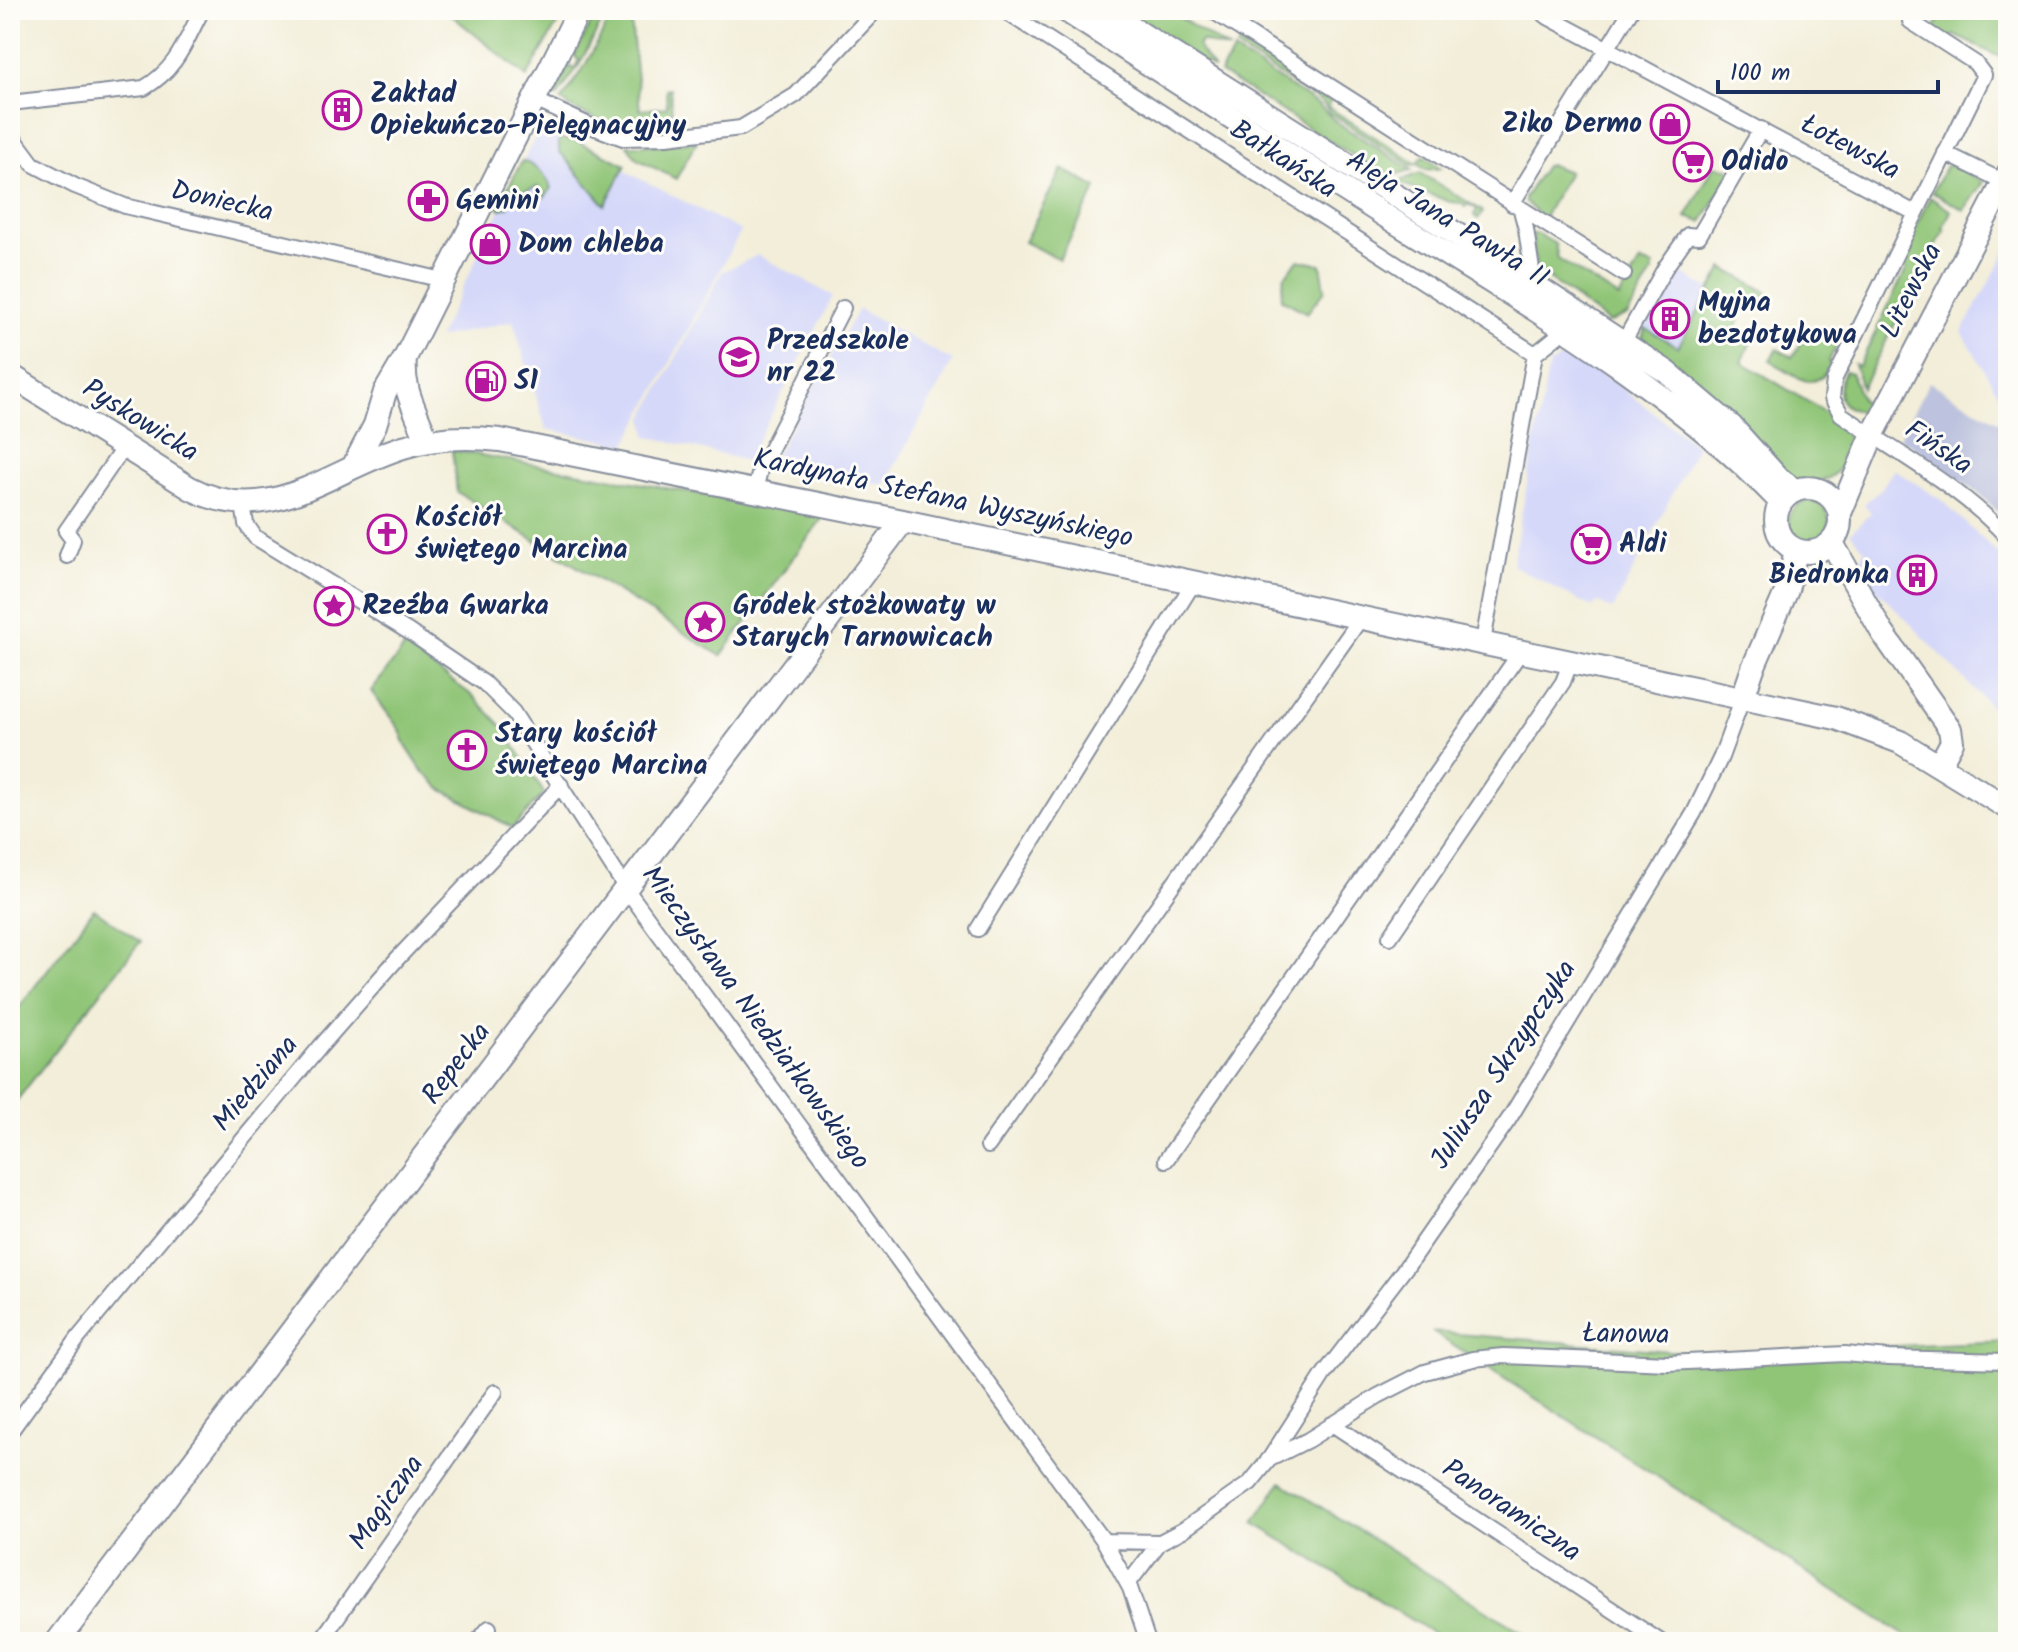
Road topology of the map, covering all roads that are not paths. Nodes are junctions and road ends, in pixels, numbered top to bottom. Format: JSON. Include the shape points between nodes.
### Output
{"nodes":[{"id":1,"x":202,"y":10,"type":"edge"},
{"id":2,"x":579,"y":10,"type":"edge"},
{"id":3,"x":876,"y":10,"type":"edge"},
{"id":4,"x":1003,"y":10,"type":"edge"},
{"id":5,"x":1065,"y":10,"type":"edge"},
{"id":6,"x":1104,"y":10,"type":"edge"},
{"id":7,"x":1211,"y":10,"type":"edge"},
{"id":8,"x":1539,"y":10,"type":"edge"},
{"id":9,"x":1631,"y":10,"type":"edge"},
{"id":10,"x":1910,"y":21,"type":"dead end"},
{"id":11,"x":1609,"y":48,"type":"junction"},
{"id":12,"x":533,"y":99,"type":"junction"},
{"id":13,"x":10,"y":103,"type":"edge"},
{"id":14,"x":1761,"y":129,"type":"junction"},
{"id":15,"x":10,"y":133,"type":"edge"},
{"id":16,"x":1945,"y":153,"type":"junction"},
{"id":17,"x":2006,"y":178,"type":"edge"},
{"id":18,"x":1516,"y":207,"type":"junction"},
{"id":19,"x":1915,"y":213,"type":"junction"},
{"id":20,"x":1624,"y":274,"type":"dead end"},
{"id":21,"x":443,"y":280,"type":"junction"},
{"id":22,"x":1534,"y":284,"type":"junction"},
{"id":23,"x":843,"y":308,"type":"dead end"},
{"id":24,"x":1565,"y":330,"type":"junction"},
{"id":25,"x":1623,"y":343,"type":"junction"},
{"id":26,"x":1535,"y":354,"type":"junction"},
{"id":27,"x":405,"y":358,"type":"junction"},
{"id":28,"x":10,"y":375,"type":"edge"},
{"id":29,"x":375,"y":425,"type":"junction"},
{"id":30,"x":1872,"y":436,"type":"junction"},
{"id":31,"x":427,"y":440,"type":"junction"},
{"id":32,"x":124,"y":447,"type":"junction"},
{"id":33,"x":387,"y":452,"type":"junction"},
{"id":34,"x":353,"y":467,"type":"junction"},
{"id":35,"x":755,"y":491,"type":"junction"},
{"id":36,"x":1797,"y":494,"type":"junction"},
{"id":37,"x":243,"y":504,"type":"junction"},
{"id":38,"x":1840,"y":513,"type":"junction"},
{"id":39,"x":903,"y":521,"type":"junction"},
{"id":40,"x":2008,"y":538,"type":"edge"},
{"id":41,"x":1832,"y":543,"type":"junction"},
{"id":42,"x":1796,"y":551,"type":"junction"},
{"id":43,"x":67,"y":556,"type":"dead end"},
{"id":44,"x":1194,"y":582,"type":"junction"},
{"id":45,"x":1361,"y":618,"type":"junction"},
{"id":46,"x":1483,"y":642,"type":"junction"},
{"id":47,"x":1522,"y":650,"type":"junction"},
{"id":48,"x":1571,"y":661,"type":"junction"},
{"id":49,"x":1743,"y":697,"type":"junction"},
{"id":50,"x":1940,"y":764,"type":"junction"},
{"id":51,"x":561,"y":785,"type":"junction"},
{"id":52,"x":2008,"y":808,"type":"edge"},
{"id":53,"x":627,"y":890,"type":"junction"},
{"id":54,"x":978,"y":929,"type":"dead end"},
{"id":55,"x":1390,"y":937,"type":"dead end"},
{"id":56,"x":988,"y":1146,"type":"dead end"},
{"id":57,"x":1166,"y":1160,"type":"dead end"},
{"id":58,"x":2008,"y":1361,"type":"edge"},
{"id":59,"x":495,"y":1392,"type":"dead end"},
{"id":60,"x":1332,"y":1424,"type":"junction"},
{"id":61,"x":10,"y":1432,"type":"edge"},
{"id":62,"x":1268,"y":1461,"type":"junction"},
{"id":63,"x":1104,"y":1541,"type":"junction"},
{"id":64,"x":1160,"y":1542,"type":"junction"},
{"id":65,"x":1128,"y":1584,"type":"junction"},
{"id":66,"x":489,"y":1628,"type":"dead end"},
{"id":67,"x":57,"y":1642,"type":"edge"},
{"id":68,"x":320,"y":1642,"type":"edge"},
{"id":69,"x":477,"y":1642,"type":"edge"},
{"id":70,"x":1148,"y":1642,"type":"edge"},
{"id":71,"x":1661,"y":1642,"type":"edge"}],
"edges":[{"from":1,"to":13,"type":"street","via":[[172,66],[144,88]]},
{"from":2,"to":12,"type":"street"},
{"from":3,"to":12,"type":"street","via":[[796,95],[741,128],[623,138]]},
{"from":4,"to":26,"type":"street","name":"Bałkańska"},
{"from":5,"to":24,"type":"street","name":"Aleja Jana Pawła II"},
{"from":6,"to":22,"type":"street","name":"Aleja Jana Pawła II"},
{"from":7,"to":18,"type":"street"},
{"from":8,"to":11,"type":"street","name":"Łotewska"},
{"from":9,"to":11,"type":"street"},
{"from":10,"to":16,"type":"street","name":"Łotewska","via":[[1975,63],[1984,75]]},
{"from":11,"to":14,"type":"street","name":"Łotewska"},
{"from":11,"to":18,"type":"street"},
{"from":12,"to":21,"type":"street"},
{"from":14,"to":19,"type":"street","name":"Łotewska"},
{"from":14,"to":25,"type":"street","name":"Łotewska","via":[[1699,236],[1688,235]]},
{"from":15,"to":21,"type":"street","name":"Doniecka","via":[[33,164],[125,206]]},
{"from":16,"to":17,"type":"street"},
{"from":16,"to":19,"type":"street","name":"Łotewska"},
{"from":17,"to":30,"type":"street","name":"Litewska"},
{"from":18,"to":20,"type":"street"},
{"from":18,"to":22,"type":"street"},
{"from":19,"to":30,"type":"street","name":"Łotewska","via":[[1834,380],[1832,398],[1841,414]]},
{"from":21,"to":27,"type":"street"},
{"from":22,"to":25,"type":"street","name":"Aleja Jana Pawła II"},
{"from":23,"to":35,"type":"street","via":[[760,470]]},
{"from":24,"to":26,"type":"street"},
{"from":24,"to":36,"type":"street","name":"Aleja Jana Pawła II"},
{"from":25,"to":36,"type":"street","name":"Aleja Jana Pawła II","via":[[1699,397]]},
{"from":26,"to":46,"type":"street"},
{"from":27,"to":29,"type":"street","via":[[385,392]]},
{"from":27,"to":31,"type":"street","via":[[406,392]]},
{"from":28,"to":32,"type":"street","name":"Pyskowicka"},
{"from":29,"to":33,"type":"street","via":[[379,444]]},
{"from":29,"to":34,"type":"street"},
{"from":30,"to":36,"type":"street","name":"Litewska","via":[[1842,477]]},
{"from":30,"to":38,"type":"street","name":"Litewska"},
{"from":30,"to":40,"type":"street","name":"Fińska","via":[[1957,491]]},
{"from":31,"to":33,"type":"street","name":"Kardynała Stefana Wyszyńskiego"},
{"from":31,"to":35,"type":"street","name":"Kardynała Stefana Wyszyńskiego","via":[[500,440]]},
{"from":32,"to":37,"type":"street","name":"Pyskowicka","via":[[202,494]]},
{"from":32,"to":43,"type":"street","via":[[66,531],[73,540]]},
{"from":33,"to":34,"type":"street","name":"Kardynała Stefana Wyszyńskiego"},
{"from":34,"to":37,"type":"street","name":"Kardynała Stefana Wyszyńskiego","via":[[278,499]]},
{"from":35,"to":39,"type":"street","name":"Kardynała Stefana Wyszyńskiego"},
{"from":36,"to":38,"type":"street","via":[[1827,494]]},
{"from":36,"to":42,"type":"street","via":[[1776,517],[1781,537]]},
{"from":37,"to":51,"type":"street","name":"Mieczysława Niedziałkowskiego","via":[[246,524],[255,537],[484,683],[513,712]]},
{"from":38,"to":41,"type":"street"},
{"from":39,"to":44,"type":"street","name":"Kardynała Stefana Wyszyńskiego"},
{"from":39,"to":53,"type":"street","name":"Repecka"},
{"from":41,"to":42,"type":"street","via":[[1809,553]]},
{"from":41,"to":50,"type":"street","via":[[1882,632],[1950,729],[1952,742]]},
{"from":42,"to":49,"type":"street","name":"Juliusza Skrzypczyka","via":[[1787,590]]},
{"from":44,"to":45,"type":"street","name":"Kardynała Stefana Wyszyńskiego"},
{"from":44,"to":54,"type":"street"},
{"from":45,"to":46,"type":"street","name":"Kardynała Stefana Wyszyńskiego"},
{"from":45,"to":56,"type":"street"},
{"from":46,"to":47,"type":"street","name":"Kardynała Stefana Wyszyńskiego"},
{"from":47,"to":48,"type":"street","name":"Kardynała Stefana Wyszyńskiego"},
{"from":47,"to":57,"type":"street"},
{"from":48,"to":49,"type":"street","name":"Kardynała Stefana Wyszyńskiego"},
{"from":48,"to":55,"type":"street","via":[[1563,682]]},
{"from":49,"to":50,"type":"street","name":"Kardynała Stefana Wyszyńskiego","via":[[1875,731]]},
{"from":49,"to":62,"type":"street","name":"Juliusza Skrzypczyka","via":[[1709,786],[1509,1119],[1324,1374]]},
{"from":50,"to":52,"type":"street","name":"Kardynała Stefana Wyszyńskiego"},
{"from":51,"to":53,"type":"street","name":"Mieczysława Niedziałkowskiego"},
{"from":51,"to":61,"type":"street","name":"Miedziana","via":[[320,1047],[79,1337]]},
{"from":53,"to":63,"type":"street","name":"Mieczysława Niedziałkowskiego"},
{"from":53,"to":67,"type":"street","name":"Repecka"},
{"from":58,"to":60,"type":"street","name":"Łanowa","via":[[1845,1354],[1668,1363],[1503,1356],[1425,1372]]},
{"from":59,"to":68,"type":"street","name":"Magiczna"},
{"from":60,"to":62,"type":"street","name":"Łanowa"},
{"from":60,"to":71,"type":"street","name":"Panoramiczna"},
{"from":62,"to":64,"type":"street","name":"Juliusza Skrzypczyka","via":[[1250,1483]]},
{"from":63,"to":64,"type":"street"},
{"from":63,"to":65,"type":"street","name":"Mieczysława Niedziałkowskiego"},
{"from":64,"to":65,"type":"street","name":"Juliusza Skrzypczyka"},
{"from":65,"to":70,"type":"street","name":"Mieczysława Niedziałkowskiego"},
{"from":66,"to":69,"type":"street"}]}
